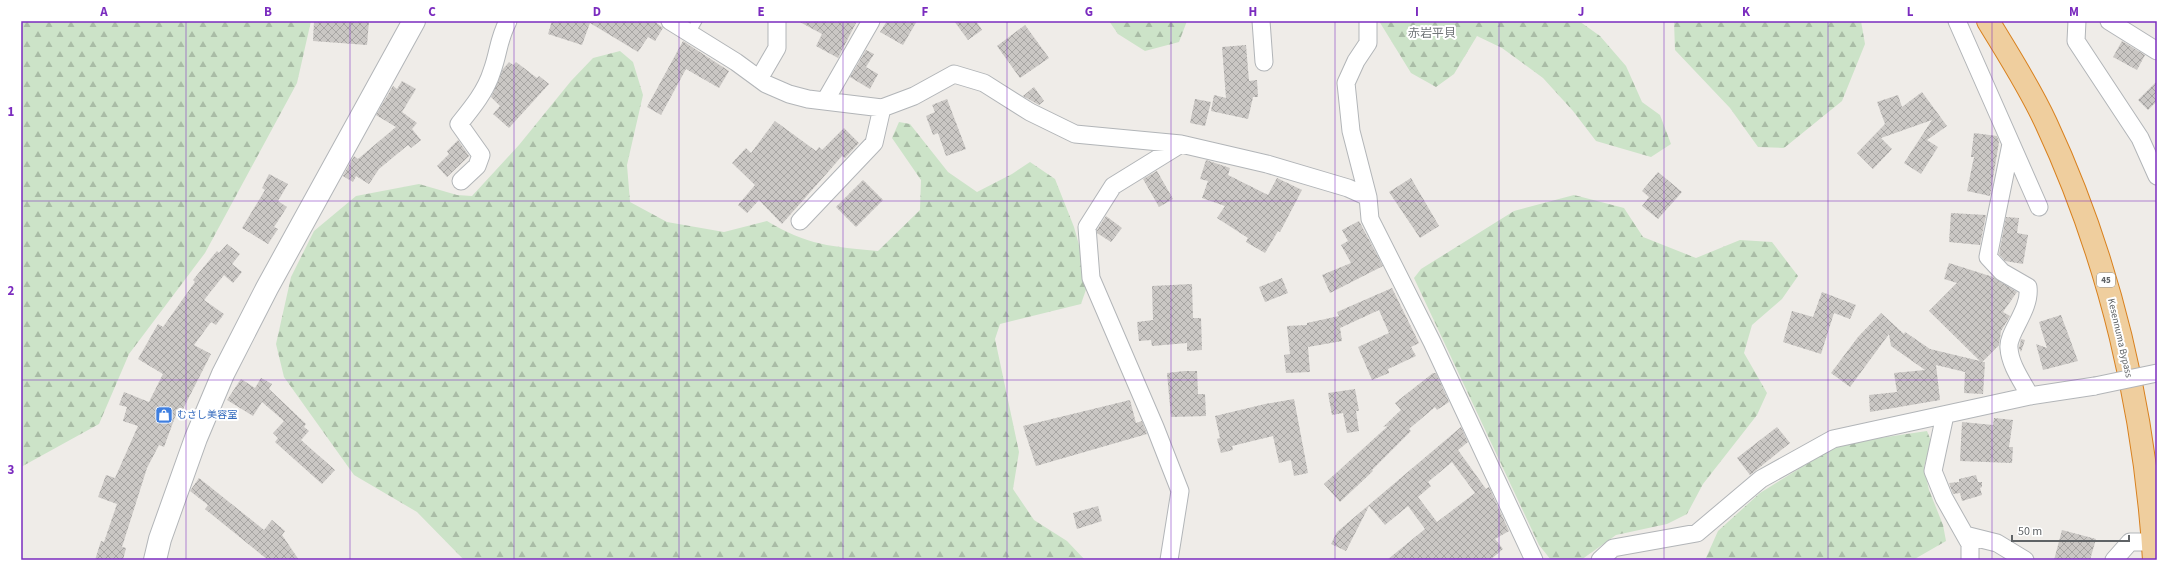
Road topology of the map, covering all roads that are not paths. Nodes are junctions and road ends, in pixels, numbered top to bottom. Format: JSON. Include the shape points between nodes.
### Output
{"nodes":[{"id":1,"x":414,"y":21,"type":"edge"},
{"id":2,"x":508,"y":21,"type":"edge"},
{"id":3,"x":670,"y":21,"type":"edge"},
{"id":4,"x":777,"y":21,"type":"edge"},
{"id":5,"x":871,"y":21,"type":"edge"},
{"id":6,"x":1260,"y":21,"type":"edge"},
{"id":7,"x":1368,"y":21,"type":"edge"},
{"id":8,"x":1957,"y":21,"type":"edge"},
{"id":9,"x":1988,"y":21,"type":"edge"},
{"id":10,"x":2077,"y":21,"type":"edge"},
{"id":11,"x":2109,"y":21,"type":"edge"},
{"id":12,"x":694,"y":27,"type":"edge"},
{"id":13,"x":2157,"y":51,"type":"edge"},
{"id":14,"x":1264,"y":62,"type":"dead end"},
{"id":15,"x":759,"y":79,"type":"junction"},
{"id":16,"x":825,"y":101,"type":"junction"},
{"id":17,"x":882,"y":108,"type":"junction"},
{"id":18,"x":1181,"y":144,"type":"junction"},
{"id":19,"x":2011,"y":144,"type":"junction"},
{"id":20,"x":2157,"y":176,"type":"edge"},
{"id":21,"x":461,"y":181,"type":"dead end"},
{"id":22,"x":1368,"y":197,"type":"junction"},
{"id":23,"x":2039,"y":207,"type":"dead end"},
{"id":24,"x":800,"y":221,"type":"dead end"},
{"id":25,"x":2157,"y":373,"type":"edge"},
{"id":26,"x":2030,"y":396,"type":"junction"},
{"id":27,"x":1945,"y":415,"type":"junction"},
{"id":28,"x":1965,"y":535,"type":"junction"},
{"id":29,"x":2154,"y":551,"type":"edge"},
{"id":30,"x":155,"y":560,"type":"edge"},
{"id":31,"x":1170,"y":560,"type":"edge"},
{"id":32,"x":1534,"y":560,"type":"edge"},
{"id":33,"x":1600,"y":560,"type":"edge"},
{"id":34,"x":1970,"y":560,"type":"edge"},
{"id":35,"x":2025,"y":560,"type":"edge"},
{"id":36,"x":2114,"y":560,"type":"edge"}],
"edges":[{"from":1,"to":30,"type":"street","via":[[267,288],[223,374],[196,438]]},
{"from":2,"to":21,"type":"street","via":[[500,37],[492,72],[475,105],[459,124],[481,155],[477,166]]},
{"from":3,"to":12,"type":"street"},
{"from":4,"to":15,"type":"street","via":[[778,48]]},
{"from":5,"to":16,"type":"street"},
{"from":6,"to":14,"type":"street"},
{"from":7,"to":22,"type":"street","via":[[1368,43],[1346,83],[1351,131]]},
{"from":8,"to":19,"type":"street"},
{"from":9,"to":29,"type":"highway","name":"Kesennuma Bypass","number":"45","via":[[2046,122],[2087,221],[2113,301],[2133,397],[2151,507]]},
{"from":10,"to":20,"type":"street","via":[[2076,40],[2140,138]]},
{"from":11,"to":13,"type":"street"},
{"from":12,"to":15,"type":"street"},
{"from":15,"to":16,"type":"street","via":[[789,94]]},
{"from":16,"to":17,"type":"street"},
{"from":17,"to":18,"type":"street","via":[[914,96],[954,74],[984,83],[1030,112],[1075,134]]},
{"from":17,"to":24,"type":"street","via":[[874,143]]},
{"from":18,"to":22,"type":"street","via":[[1267,164],[1348,188]]},
{"from":18,"to":31,"type":"street","via":[[1113,186],[1087,227],[1091,278],[1180,490]]},
{"from":19,"to":23,"type":"street"},
{"from":19,"to":26,"type":"street","via":[[1988,257],[2002,272],[2028,288],[2030,298],[2008,346]]},
{"from":22,"to":32,"type":"street","via":[[1370,220],[1432,342]]},
{"from":25,"to":26,"type":"street","bridge":true},
{"from":26,"to":27,"type":"street"},
{"from":27,"to":28,"type":"street","via":[[1933,471],[1944,498]]},
{"from":27,"to":33,"type":"street","via":[[1833,439],[1761,480],[1697,533],[1613,548]]},
{"from":28,"to":34,"type":"street","via":[[1970,544]]},
{"from":28,"to":35,"type":"street","via":[[1997,543]]},
{"from":29,"to":36,"type":"street","via":[[2130,542]]}]}
